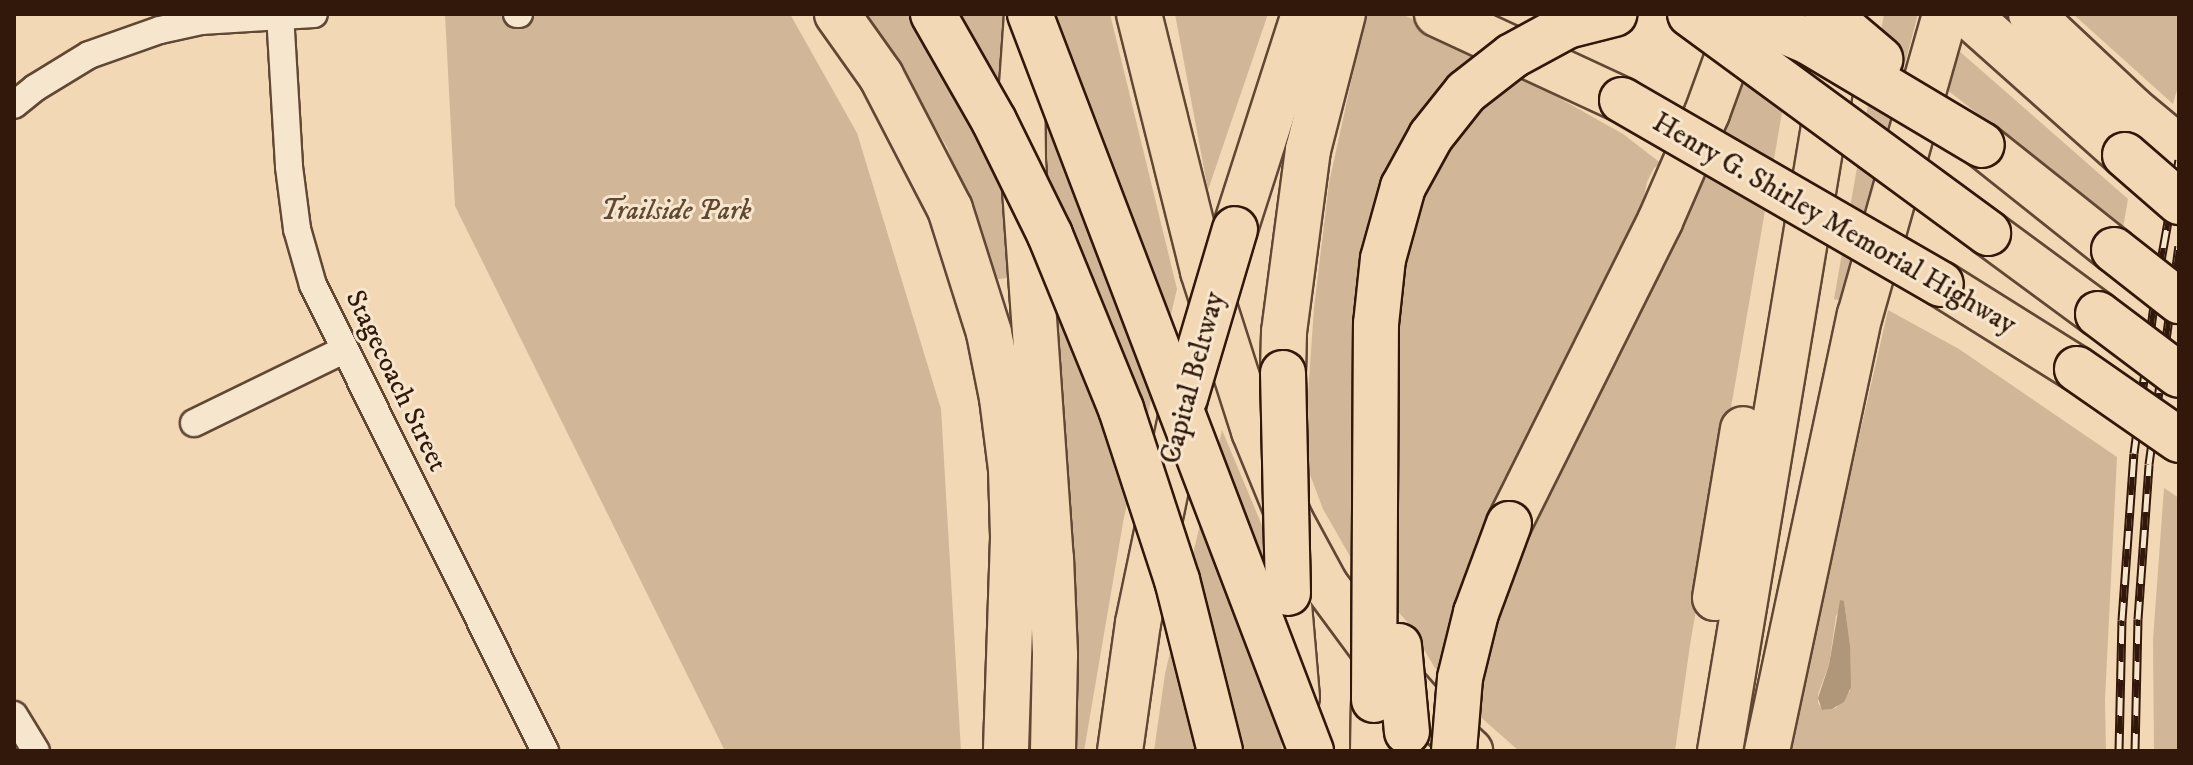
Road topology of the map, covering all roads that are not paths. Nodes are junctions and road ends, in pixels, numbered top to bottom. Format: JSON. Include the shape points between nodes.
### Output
{"nodes":[{"id":1,"x":314,"y":14,"type":"edge"},
{"id":2,"x":837,"y":14,"type":"edge"},
{"id":3,"x":933,"y":14,"type":"edge"},
{"id":4,"x":1029,"y":14,"type":"edge"},
{"id":5,"x":1139,"y":14,"type":"edge"},
{"id":6,"x":1437,"y":14,"type":"edge"},
{"id":7,"x":1484,"y":14,"type":"edge"},
{"id":8,"x":1614,"y":14,"type":"edge"},
{"id":9,"x":1690,"y":14,"type":"edge"},
{"id":10,"x":1724,"y":14,"type":"edge"},
{"id":11,"x":1743,"y":14,"type":"edge"},
{"id":12,"x":1815,"y":14,"type":"edge"},
{"id":13,"x":1827,"y":14,"type":"edge"},
{"id":14,"x":1843,"y":14,"type":"edge"},
{"id":15,"x":1945,"y":14,"type":"edge"},
{"id":16,"x":1967,"y":14,"type":"edge"},
{"id":17,"x":2031,"y":14,"type":"edge"},
{"id":18,"x":280,"y":15,"type":"edge"},
{"id":19,"x":1328,"y":20,"type":"edge"},
{"id":20,"x":1622,"y":100,"type":"junction"},
{"id":21,"x":14,"y":105,"type":"edge"},
{"id":22,"x":1982,"y":145,"type":"junction"},
{"id":23,"x":2179,"y":148,"type":"edge"},
{"id":24,"x":2179,"y":202,"type":"edge"},
{"id":25,"x":2179,"y":301,"type":"edge"},
{"id":26,"x":344,"y":350,"type":"junction"},
{"id":27,"x":2179,"y":375,"type":"edge"},
{"id":28,"x":1374,"y":389,"type":"junction"},
{"id":29,"x":194,"y":423,"type":"dead end"},
{"id":30,"x":2179,"y":440,"type":"edge"},
{"id":31,"x":14,"y":715,"type":"edge"},
{"id":32,"x":1396,"y":745,"type":"edge"},
{"id":33,"x":36,"y":751,"type":"edge"},
{"id":34,"x":545,"y":751,"type":"edge"},
{"id":35,"x":1006,"y":751,"type":"edge"},
{"id":36,"x":1053,"y":751,"type":"edge"},
{"id":37,"x":1120,"y":751,"type":"edge"},
{"id":38,"x":1220,"y":751,"type":"edge"},
{"id":39,"x":1302,"y":751,"type":"edge"},
{"id":40,"x":1311,"y":751,"type":"edge"},
{"id":41,"x":1454,"y":751,"type":"edge"},
{"id":42,"x":1470,"y":751,"type":"edge"},
{"id":43,"x":1694,"y":751,"type":"edge"},
{"id":44,"x":1720,"y":751,"type":"edge"},
{"id":45,"x":1767,"y":751,"type":"edge"}],
"edges":[{"from":1,"to":18,"type":"street"},
{"from":2,"to":35,"type":"highway","via":[[881,76],[926,158],[950,209],[989,333],[1011,482]]},
{"from":3,"to":38,"type":"highway","bridge":true,"via":[[1050,235],[1121,409],[1177,580]]},
{"from":4,"to":36,"type":"highway","bridge":true,"via":[[1022,86],[1051,558]]},
{"from":4,"to":40,"type":"highway","bridge":true},
{"from":5,"to":42,"type":"highway","via":[[1210,296],[1254,431],[1291,521],[1325,584],[1376,653]]},
{"from":6,"to":20,"type":"highway"},
{"from":7,"to":20,"type":"highway","name":"Henry G. Shirley Memorial Highway"},
{"from":8,"to":28,"type":"highway","bridge":true,"via":[[1567,26],[1512,56],[1466,92],[1431,136],[1403,187],[1383,259]]},
{"from":9,"to":27,"type":"highway","bridge":true},
{"from":10,"to":22,"type":"highway","bridge":true,"via":[[1809,42]]},
{"from":11,"to":41,"type":"highway","bridge":true,"via":[[1660,221],[1509,524],[1476,613],[1460,678]]},
{"from":12,"to":43,"type":"highway","via":[[1727,521]]},
{"from":13,"to":22,"type":"highway","bridge":true},
{"from":14,"to":44,"type":"highway"},
{"from":15,"to":45,"type":"highway","via":[[1860,315]]},
{"from":16,"to":24,"type":"highway","bridge":true},
{"from":17,"to":23,"type":"highway"},
{"from":18,"to":21,"type":"street","via":[[201,21],[127,40],[63,69]]},
{"from":18,"to":26,"type":"street","name":"Stagecoach Street","via":[[297,229],[313,285]]},
{"from":19,"to":37,"type":"highway","name":"Capital Beltway","bridge":true,"via":[[1235,229],[1185,398],[1138,623]]},
{"from":19,"to":39,"type":"highway","bridge":true,"via":[[1287,304],[1283,373],[1288,593]]},
{"from":20,"to":30,"type":"highway","name":"Henry G. Shirley Memorial Highway","bridge":true,"via":[[1941,284]]},
{"from":22,"to":25,"type":"highway","bridge":true},
{"from":26,"to":29,"type":"street"},
{"from":26,"to":34,"type":"street","name":"Stagecoach Street"},
{"from":28,"to":32,"type":"highway","bridge":true},
{"from":28,"to":32,"type":"highway","bridge":true,"via":[[1374,700]]},
{"from":31,"to":33,"type":"street"}]}
